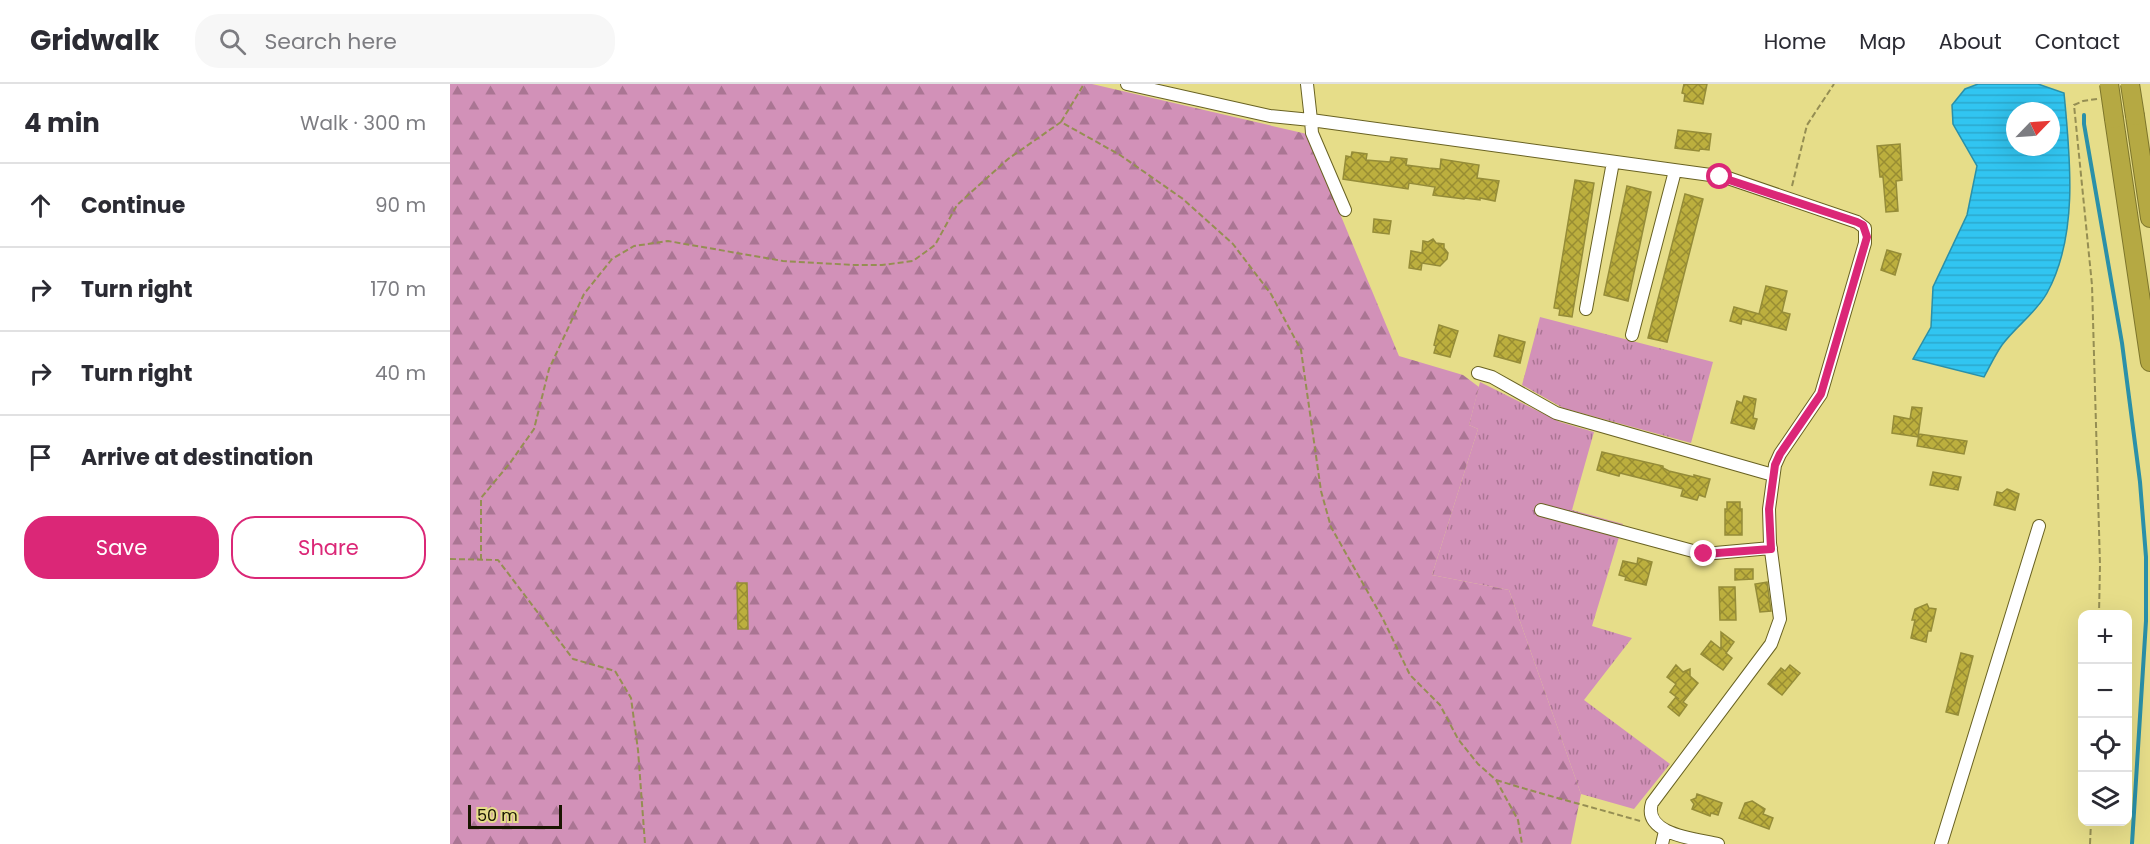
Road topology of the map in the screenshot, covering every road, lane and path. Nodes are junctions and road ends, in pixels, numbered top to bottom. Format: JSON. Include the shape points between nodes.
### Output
{"nodes":[{"id":1,"x":1084,"y":84,"type":"edge"},
{"id":2,"x":1127,"y":84,"type":"edge"},
{"id":3,"x":1307,"y":84,"type":"edge"},
{"id":4,"x":1834,"y":84,"type":"edge"},
{"id":5,"x":2130,"y":84,"type":"edge"},
{"id":6,"x":2106,"y":91,"type":"edge"},
{"id":7,"x":1311,"y":120,"type":"junction"},
{"id":8,"x":1060,"y":122,"type":"junction"},
{"id":9,"x":1613,"y":162,"type":"junction"},
{"id":10,"x":1675,"y":171,"type":"junction"},
{"id":11,"x":1789,"y":198,"type":"junction"},
{"id":12,"x":1345,"y":210,"type":"dead end"},
{"id":13,"x":2150,"y":218,"type":"edge"},
{"id":14,"x":1586,"y":309,"type":"dead end"},
{"id":15,"x":1632,"y":335,"type":"dead end"},
{"id":16,"x":2150,"y":362,"type":"edge"},
{"id":17,"x":1478,"y":373,"type":"dead end"},
{"id":18,"x":1773,"y":475,"type":"junction"},
{"id":19,"x":1542,"y":510,"type":"dead end"},
{"id":20,"x":2039,"y":526,"type":"dead end"},
{"id":21,"x":1771,"y":549,"type":"junction"},
{"id":22,"x":450,"y":559,"type":"edge"},
{"id":23,"x":480,"y":560,"type":"junction"},
{"id":24,"x":2098,"y":610,"type":"edge"},
{"id":25,"x":1497,"y":780,"type":"junction"},
{"id":26,"x":1655,"y":822,"type":"junction"},
{"id":27,"x":2091,"y":826,"type":"edge"},
{"id":28,"x":1665,"y":831,"type":"junction"},
{"id":29,"x":645,"y":844,"type":"edge"},
{"id":30,"x":1522,"y":844,"type":"edge"},
{"id":31,"x":1662,"y":844,"type":"edge"},
{"id":32,"x":1718,"y":844,"type":"edge"},
{"id":33,"x":1941,"y":844,"type":"edge"},
{"id":34,"x":2090,"y":844,"type":"edge"}],
"edges":[{"from":1,"to":8,"type":"path"},
{"from":2,"to":7,"type":"street","via":[[1270,116]]},
{"from":3,"to":7,"type":"street"},
{"from":4,"to":11,"type":"path","via":[[1807,125]]},
{"from":5,"to":13,"type":"highway","bridge":true},
{"from":6,"to":16,"type":"highway","bridge":true,"via":[[2114,119]]},
{"from":6,"to":24,"type":"path","via":[[2074,105],[2092,285]]},
{"from":7,"to":9,"type":"street"},
{"from":7,"to":12,"type":"street","via":[[1312,133]]},
{"from":8,"to":23,"type":"path","via":[[1008,159],[957,205],[935,245],[913,261],[873,265],[783,261],[668,242],[634,246],[612,259],[584,294],[554,358],[534,429],[481,498]]},
{"from":8,"to":25,"type":"path","via":[[1120,155],[1183,199],[1233,244],[1271,294],[1301,350],[1321,491],[1331,527],[1410,675],[1440,705],[1458,739],[1478,764]]},
{"from":9,"to":10,"type":"street"},
{"from":9,"to":14,"type":"street"},
{"from":10,"to":11,"type":"street","via":[[1725,177]]},
{"from":10,"to":15,"type":"street"},
{"from":11,"to":18,"type":"street","via":[[1863,225],[1867,237],[1821,394],[1780,454]]},
{"from":17,"to":18,"type":"street","via":[[1556,413]]},
{"from":18,"to":21,"type":"street","via":[[1769,509]]},
{"from":19,"to":21,"type":"street","via":[[1704,554]]},
{"from":20,"to":33,"type":"street"},
{"from":21,"to":26,"type":"street","via":[[1780,619],[1771,644],[1652,803]]},
{"from":22,"to":23,"type":"path"},
{"from":23,"to":29,"type":"path","via":[[498,560],[573,659],[615,671],[631,698]]},
{"from":25,"to":26,"type":"path","via":[[1544,796],[1646,823]]},
{"from":25,"to":30,"type":"path","via":[[1518,820]]},
{"from":26,"to":28,"type":"street"},
{"from":27,"to":34,"type":"path"},
{"from":28,"to":31,"type":"street"},
{"from":28,"to":32,"type":"street"}]}
